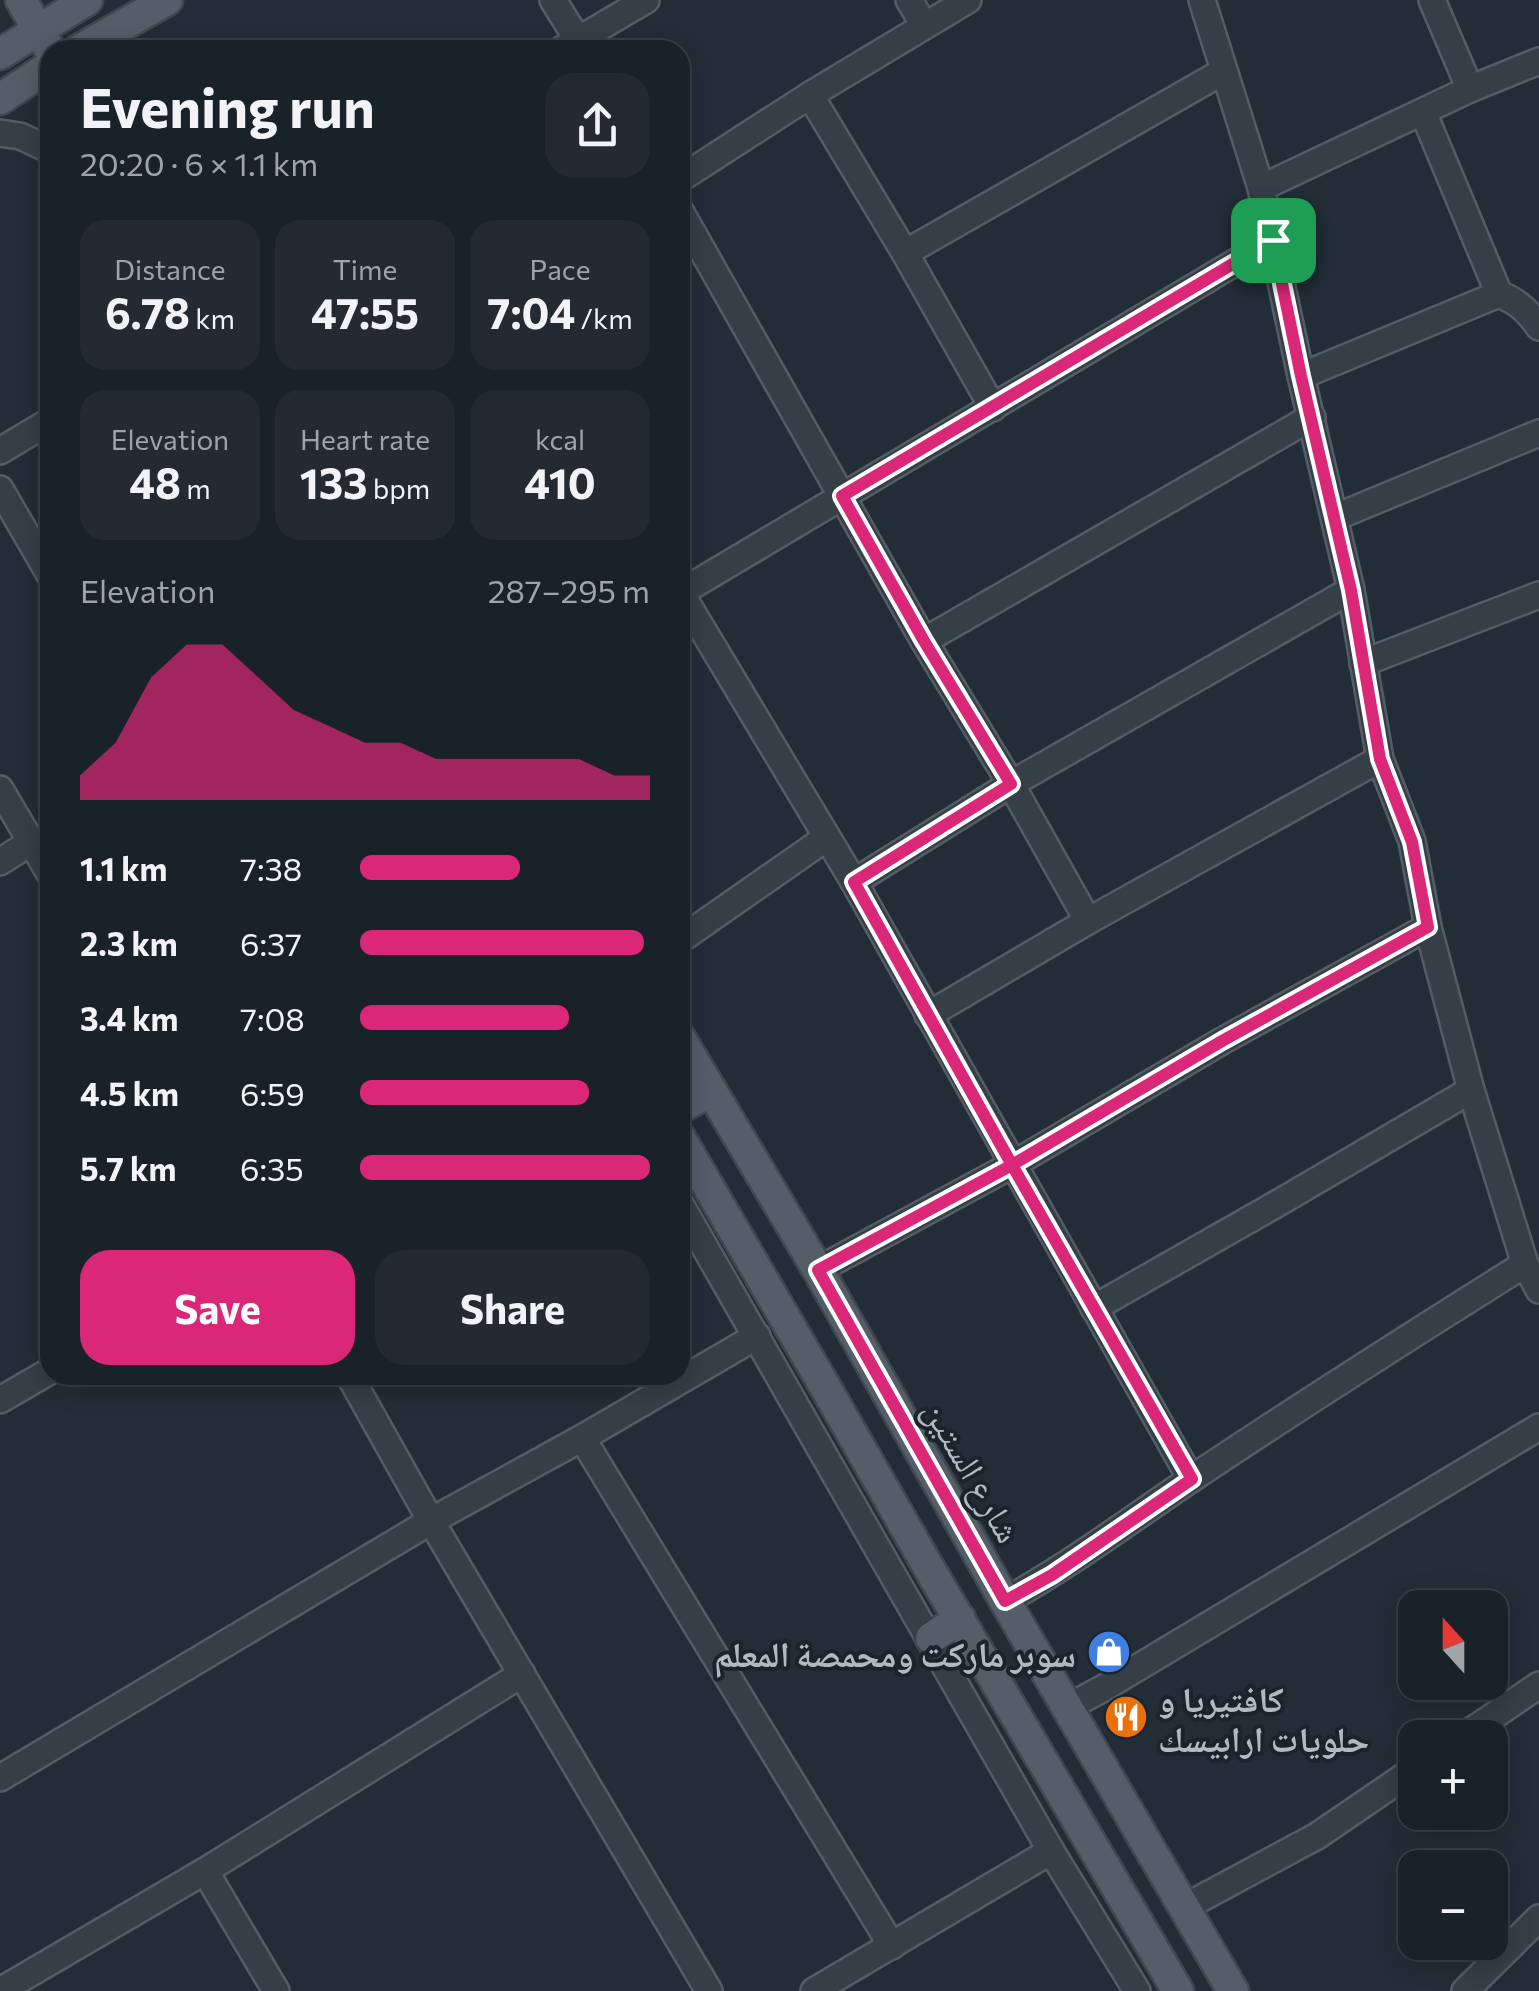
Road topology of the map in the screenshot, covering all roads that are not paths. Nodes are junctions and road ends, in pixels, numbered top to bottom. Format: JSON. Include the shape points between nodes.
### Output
{"nodes":[{"id":1,"x":21,"y":0,"type":"edge"},
{"id":2,"x":168,"y":0,"type":"edge"},
{"id":3,"x":552,"y":0,"type":"edge"},
{"id":4,"x":646,"y":0,"type":"edge"},
{"id":5,"x":910,"y":0,"type":"edge"},
{"id":6,"x":968,"y":0,"type":"edge"},
{"id":7,"x":1202,"y":0,"type":"edge"},
{"id":8,"x":1432,"y":0,"type":"edge"},
{"id":9,"x":82,"y":1,"type":"edge"},
{"id":10,"x":924,"y":25,"type":"junction"},
{"id":11,"x":44,"y":40,"type":"edge"},
{"id":12,"x":94,"y":40,"type":"edge"},
{"id":13,"x":105,"y":40,"type":"edge"},
{"id":14,"x":571,"y":40,"type":"edge"},
{"id":15,"x":585,"y":40,"type":"edge"},
{"id":16,"x":40,"y":41,"type":"edge"},
{"id":17,"x":0,"y":54,"type":"edge"},
{"id":18,"x":1539,"y":61,"type":"edge"},
{"id":19,"x":1224,"y":71,"type":"junction"},
{"id":20,"x":40,"y":73,"type":"edge"},
{"id":21,"x":1470,"y":89,"type":"junction"},
{"id":22,"x":810,"y":95,"type":"junction"},
{"id":23,"x":0,"y":99,"type":"edge"},
{"id":24,"x":1423,"y":112,"type":"junction"},
{"id":25,"x":0,"y":133,"type":"edge"},
{"id":26,"x":40,"y":145,"type":"edge"},
{"id":27,"x":690,"y":173,"type":"edge"},
{"id":28,"x":1261,"y":188,"type":"junction"},
{"id":29,"x":690,"y":229,"type":"edge"},
{"id":30,"x":1273,"y":240,"type":"junction"},
{"id":31,"x":905,"y":253,"type":"junction"},
{"id":32,"x":1499,"y":294,"type":"junction"},
{"id":33,"x":1539,"y":327,"type":"edge"},
{"id":34,"x":1301,"y":376,"type":"junction"},
{"id":35,"x":994,"y":408,"type":"junction"},
{"id":36,"x":1312,"y":417,"type":"junction"},
{"id":37,"x":40,"y":428,"type":"edge"},
{"id":38,"x":1539,"y":433,"type":"edge"},
{"id":39,"x":0,"y":452,"type":"edge"},
{"id":40,"x":0,"y":488,"type":"edge"},
{"id":41,"x":842,"y":496,"type":"junction"},
{"id":42,"x":1336,"y":517,"type":"junction"},
{"id":43,"x":40,"y":558,"type":"edge"},
{"id":44,"x":690,"y":587,"type":"edge"},
{"id":45,"x":1351,"y":590,"type":"junction"},
{"id":46,"x":1539,"y":595,"type":"edge"},
{"id":47,"x":690,"y":610,"type":"edge"},
{"id":48,"x":924,"y":641,"type":"junction"},
{"id":49,"x":1363,"y":663,"type":"junction"},
{"id":50,"x":1380,"y":759,"type":"junction"},
{"id":51,"x":1011,"y":784,"type":"junction"},
{"id":52,"x":0,"y":789,"type":"edge"},
{"id":53,"x":826,"y":838,"type":"junction"},
{"id":54,"x":31,"y":842,"type":"junction"},
{"id":55,"x":40,"y":857,"type":"edge"},
{"id":56,"x":0,"y":862,"type":"edge"},
{"id":57,"x":854,"y":882,"type":"junction"},
{"id":58,"x":1088,"y":921,"type":"junction"},
{"id":59,"x":1428,"y":927,"type":"junction"},
{"id":60,"x":690,"y":933,"type":"edge"},
{"id":61,"x":928,"y":1015,"type":"junction"},
{"id":62,"x":690,"y":1055,"type":"edge"},
{"id":63,"x":711,"y":1090,"type":"junction"},
{"id":64,"x":1471,"y":1090,"type":"junction"},
{"id":65,"x":690,"y":1102,"type":"edge"},
{"id":66,"x":690,"y":1155,"type":"edge"},
{"id":67,"x":1012,"y":1165,"type":"junction"},
{"id":68,"x":690,"y":1221,"type":"edge"},
{"id":69,"x":1525,"y":1264,"type":"junction"},
{"id":70,"x":818,"y":1270,"type":"junction"},
{"id":71,"x":1539,"y":1290,"type":"edge"},
{"id":72,"x":1094,"y":1308,"type":"junction"},
{"id":73,"x":757,"y":1336,"type":"junction"},
{"id":74,"x":690,"y":1375,"type":"edge"},
{"id":75,"x":40,"y":1377,"type":"edge"},
{"id":76,"x":356,"y":1385,"type":"edge"},
{"id":77,"x":673,"y":1385,"type":"edge"},
{"id":78,"x":0,"y":1400,"type":"edge"},
{"id":79,"x":1539,"y":1427,"type":"edge"},
{"id":80,"x":582,"y":1438,"type":"junction"},
{"id":81,"x":1192,"y":1479,"type":"junction"},
{"id":82,"x":431,"y":1521,"type":"junction"},
{"id":83,"x":1005,"y":1601,"type":"junction"},
{"id":84,"x":960,"y":1618,"type":"junction"},
{"id":85,"x":930,"y":1638,"type":"junction"},
{"id":86,"x":522,"y":1674,"type":"junction"},
{"id":87,"x":1539,"y":1684,"type":"edge"},
{"id":88,"x":1068,"y":1707,"type":"junction"},
{"id":89,"x":1487,"y":1720,"type":"edge"},
{"id":90,"x":0,"y":1778,"type":"edge"},
{"id":91,"x":1398,"y":1781,"type":"edge"},
{"id":92,"x":1051,"y":1851,"type":"junction"},
{"id":93,"x":205,"y":1871,"type":"junction"},
{"id":94,"x":1185,"y":1907,"type":"junction"},
{"id":95,"x":1539,"y":1918,"type":"edge"},
{"id":96,"x":892,"y":1946,"type":"junction"},
{"id":97,"x":0,"y":1991,"type":"edge"},
{"id":98,"x":276,"y":1991,"type":"edge"},
{"id":99,"x":709,"y":1991,"type":"edge"},
{"id":100,"x":814,"y":1991,"type":"edge"},
{"id":101,"x":1137,"y":1991,"type":"edge"},
{"id":102,"x":1178,"y":1991,"type":"edge"},
{"id":103,"x":1233,"y":1991,"type":"edge"},
{"id":104,"x":1465,"y":1991,"type":"edge"}],
"edges":[{"from":1,"to":11,"type":"main road"},
{"from":2,"to":13,"type":"main road"},
{"from":3,"to":14,"type":"street"},
{"from":4,"to":15,"type":"street"},
{"from":5,"to":10,"type":"street"},
{"from":6,"to":10,"type":"street"},
{"from":7,"to":19,"type":"street"},
{"from":8,"to":21,"type":"street"},
{"from":9,"to":11,"type":"main road"},
{"from":9,"to":12,"type":"main road"},
{"from":10,"to":22,"type":"street"},
{"from":16,"to":17,"type":"main road"},
{"from":18,"to":21,"type":"street"},
{"from":19,"to":28,"type":"street"},
{"from":19,"to":31,"type":"street"},
{"from":20,"to":23,"type":"main road"},
{"from":21,"to":24,"type":"street"},
{"from":22,"to":27,"type":"street"},
{"from":22,"to":31,"type":"street"},
{"from":24,"to":28,"type":"street"},
{"from":24,"to":32,"type":"street"},
{"from":25,"to":26,"type":"street"},
{"from":28,"to":30,"type":"street"},
{"from":29,"to":41,"type":"street"},
{"from":30,"to":34,"type":"street"},
{"from":30,"to":35,"type":"street"},
{"from":31,"to":35,"type":"street"},
{"from":32,"to":33,"type":"street","via":[[1529,312]]},
{"from":32,"to":34,"type":"street"},
{"from":34,"to":36,"type":"street"},
{"from":35,"to":41,"type":"street"},
{"from":36,"to":42,"type":"street"},
{"from":36,"to":48,"type":"street"},
{"from":37,"to":39,"type":"street"},
{"from":38,"to":42,"type":"street"},
{"from":40,"to":43,"type":"street"},
{"from":41,"to":44,"type":"street"},
{"from":41,"to":48,"type":"street"},
{"from":42,"to":45,"type":"street"},
{"from":45,"to":49,"type":"street"},
{"from":45,"to":51,"type":"street"},
{"from":46,"to":49,"type":"street"},
{"from":47,"to":53,"type":"street"},
{"from":48,"to":51,"type":"street"},
{"from":49,"to":50,"type":"street"},
{"from":50,"to":58,"type":"street"},
{"from":50,"to":59,"type":"street","via":[[1412,842]]},
{"from":51,"to":57,"type":"street"},
{"from":51,"to":58,"type":"street"},
{"from":52,"to":54,"type":"street"},
{"from":53,"to":57,"type":"street"},
{"from":53,"to":60,"type":"street"},
{"from":54,"to":55,"type":"street"},
{"from":54,"to":56,"type":"street"},
{"from":57,"to":61,"type":"street"},
{"from":58,"to":61,"type":"street"},
{"from":59,"to":64,"type":"street"},
{"from":59,"to":67,"type":"street"},
{"from":61,"to":67,"type":"street"},
{"from":62,"to":63,"type":"main road","name":"شارع الستين"},
{"from":63,"to":65,"type":"main road"},
{"from":63,"to":70,"type":"main road","name":"شارع الستين"},
{"from":64,"to":69,"type":"street"},
{"from":64,"to":72,"type":"street"},
{"from":66,"to":84,"type":"main road"},
{"from":67,"to":70,"type":"street"},
{"from":67,"to":72,"type":"street"},
{"from":68,"to":73,"type":"street"},
{"from":69,"to":71,"type":"street"},
{"from":69,"to":81,"type":"street"},
{"from":70,"to":83,"type":"main road","name":"شارع الستين"},
{"from":72,"to":81,"type":"street"},
{"from":73,"to":74,"type":"street"},
{"from":73,"to":85,"type":"street"},
{"from":75,"to":78,"type":"street"},
{"from":76,"to":82,"type":"street"},
{"from":77,"to":80,"type":"street"},
{"from":79,"to":88,"type":"street"},
{"from":80,"to":82,"type":"street"},
{"from":80,"to":96,"type":"street"},
{"from":81,"to":83,"type":"street"},
{"from":82,"to":86,"type":"street"},
{"from":82,"to":90,"type":"street"},
{"from":83,"to":88,"type":"main road","name":"شارع الستين"},
{"from":84,"to":85,"type":"main road"},
{"from":84,"to":102,"type":"main road"},
{"from":85,"to":92,"type":"street"},
{"from":86,"to":93,"type":"street"},
{"from":86,"to":99,"type":"street"},
{"from":87,"to":89,"type":"street"},
{"from":88,"to":94,"type":"main road","name":"شارع الستين"},
{"from":91,"to":94,"type":"street","via":[[1317,1836]]},
{"from":92,"to":96,"type":"street"},
{"from":92,"to":101,"type":"street"},
{"from":93,"to":97,"type":"street"},
{"from":93,"to":98,"type":"street"},
{"from":94,"to":103,"type":"main road","name":"شارع الستين"},
{"from":95,"to":104,"type":"street"},
{"from":96,"to":100,"type":"street"}]}
